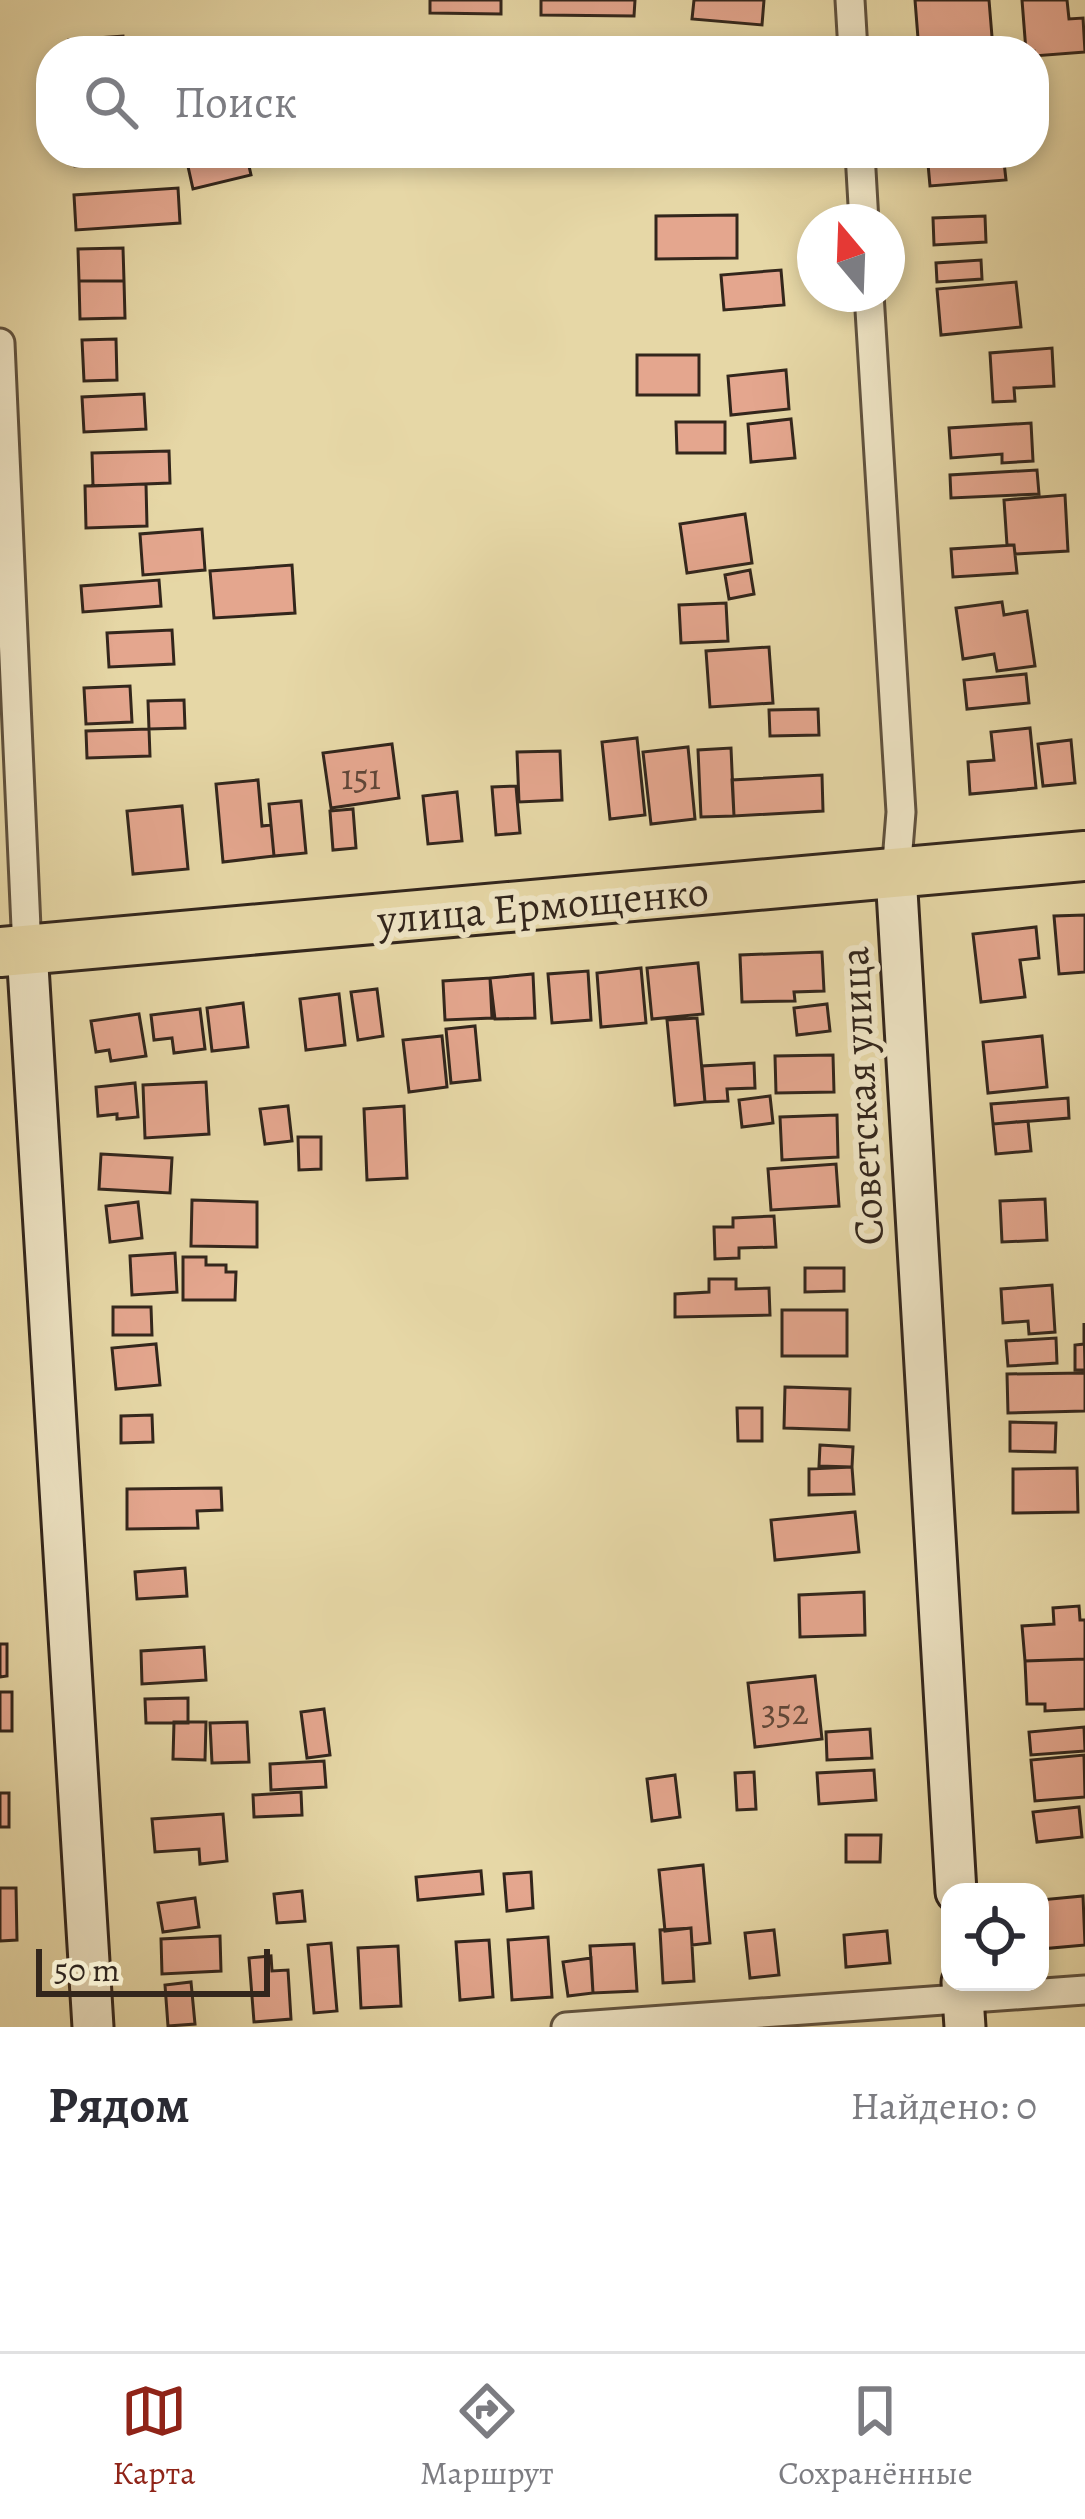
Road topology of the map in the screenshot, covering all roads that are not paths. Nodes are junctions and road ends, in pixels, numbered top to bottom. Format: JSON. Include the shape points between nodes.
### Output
{"nodes":[{"id":1,"x":850,"y":0,"type":"edge"},
{"id":2,"x":852,"y":36,"type":"edge"},
{"id":3,"x":861,"y":168,"type":"edge"},
{"id":4,"x":863,"y":204,"type":"edge"},
{"id":5,"x":869,"y":312,"type":"edge"},
{"id":6,"x":0,"y":343,"type":"edge"},
{"id":7,"x":1085,"y":856,"type":"edge"},
{"id":8,"x":896,"y":874,"type":"junction"},
{"id":9,"x":14,"y":951,"type":"edge"},
{"id":10,"x":955,"y":1883,"type":"edge"},
{"id":11,"x":1085,"y":1990,"type":"edge"},
{"id":12,"x":963,"y":2002,"type":"edge"},
{"id":13,"x":93,"y":2027,"type":"edge"},
{"id":14,"x":566,"y":2027,"type":"edge"}],
"edges":[{"from":1,"to":2,"type":"street"},
{"from":3,"to":4,"type":"street"},
{"from":5,"to":8,"type":"street","name":"Советская улица","via":[[901,812]]},
{"from":6,"to":9,"type":"street"},
{"from":7,"to":8,"type":"highway","name":"улица Ермощенко"},
{"from":8,"to":9,"type":"highway","name":"улица Ермощенко"},
{"from":8,"to":10,"type":"street","name":"Советская улица"},
{"from":9,"to":13,"type":"street"},
{"from":11,"to":12,"type":"street"},
{"from":12,"to":14,"type":"street"}]}
